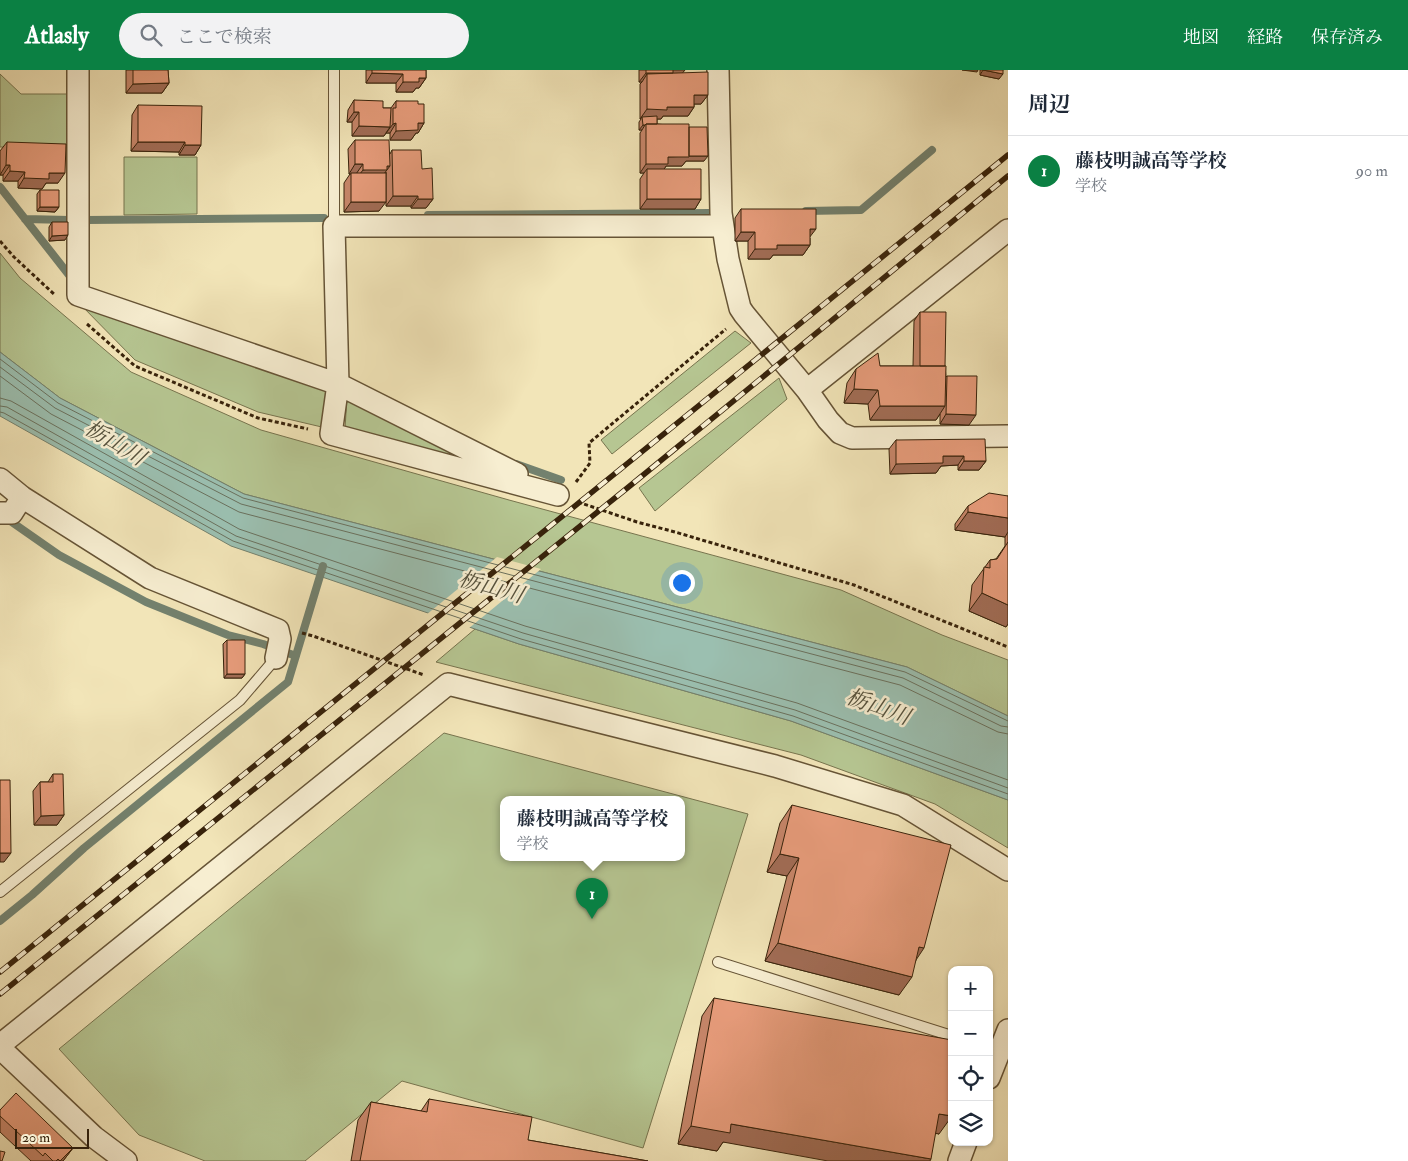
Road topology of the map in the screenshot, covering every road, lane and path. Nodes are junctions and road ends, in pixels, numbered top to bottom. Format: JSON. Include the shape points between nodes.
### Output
{"nodes":[{"id":1,"x":78,"y":70,"type":"edge"},
{"id":2,"x":334,"y":70,"type":"edge"},
{"id":3,"x":718,"y":70,"type":"edge"},
{"id":4,"x":334,"y":226,"type":"junction"},
{"id":5,"x":723,"y":226,"type":"junction"},
{"id":6,"x":1008,"y":230,"type":"edge"},
{"id":7,"x":0,"y":241,"type":"edge"},
{"id":8,"x":58,"y":298,"type":"dead end"},
{"id":9,"x":744,"y":314,"type":"junction"},
{"id":10,"x":86,"y":323,"type":"dead end"},
{"id":11,"x":338,"y":384,"type":"junction"},
{"id":12,"x":807,"y":390,"type":"junction"},
{"id":13,"x":331,"y":434,"type":"junction"},
{"id":14,"x":1008,"y":436,"type":"edge"},
{"id":15,"x":0,"y":479,"type":"edge"},
{"id":16,"x":558,"y":495,"type":"junction"},
{"id":17,"x":11,"y":508,"type":"edge"},
{"id":18,"x":308,"y":634,"type":"dead end"},
{"id":19,"x":1008,"y":647,"type":"edge"},
{"id":20,"x":278,"y":649,"type":"joint"},
{"id":21,"x":448,"y":684,"type":"junction"},
{"id":22,"x":1008,"y":870,"type":"edge"},
{"id":23,"x":0,"y":892,"type":"edge"},
{"id":24,"x":718,"y":962,"type":"dead end"},
{"id":25,"x":1008,"y":1030,"type":"edge"},
{"id":26,"x":948,"y":1035,"type":"edge"},
{"id":27,"x":0,"y":1046,"type":"edge"},
{"id":28,"x":999,"y":1050,"type":"edge"},
{"id":29,"x":993,"y":1067,"type":"edge"},
{"id":30,"x":965,"y":1146,"type":"edge"},
{"id":31,"x":126,"y":1161,"type":"edge"},
{"id":32,"x":960,"y":1161,"type":"edge"}],
"edges":[{"from":1,"to":11,"type":"street","via":[[78,295]]},
{"from":2,"to":4,"type":"lane"},
{"from":3,"to":5,"type":"street"},
{"from":4,"to":5,"type":"street"},
{"from":4,"to":11,"type":"street"},
{"from":5,"to":9,"type":"street","via":[[728,259]]},
{"from":6,"to":12,"type":"street"},
{"from":7,"to":8,"type":"path"},
{"from":9,"to":12,"type":"street"},
{"from":9,"to":16,"type":"path","via":[[589,443],[590,463],[575,485]]},
{"from":10,"to":13,"type":"path","via":[[135,366],[258,418]]},
{"from":11,"to":13,"type":"street"},
{"from":11,"to":16,"type":"street"},
{"from":12,"to":14,"type":"street","via":[[840,433],[852,438]]},
{"from":13,"to":16,"type":"street"},
{"from":15,"to":17,"type":"street"},
{"from":16,"to":19,"type":"path","via":[[637,522],[854,585]]},
{"from":17,"to":20,"type":"street","via":[[150,578],[278,630]]},
{"from":18,"to":21,"type":"path"},
{"from":20,"to":23,"type":"lane","via":[[240,700]]},
{"from":21,"to":22,"type":"street","via":[[776,766],[903,805]]},
{"from":21,"to":27,"type":"street"},
{"from":24,"to":26,"type":"lane"},
{"from":25,"to":28,"type":"street"},
{"from":27,"to":31,"type":"street","via":[[94,1136]]},
{"from":28,"to":29,"type":"street"},
{"from":30,"to":32,"type":"street"}]}
